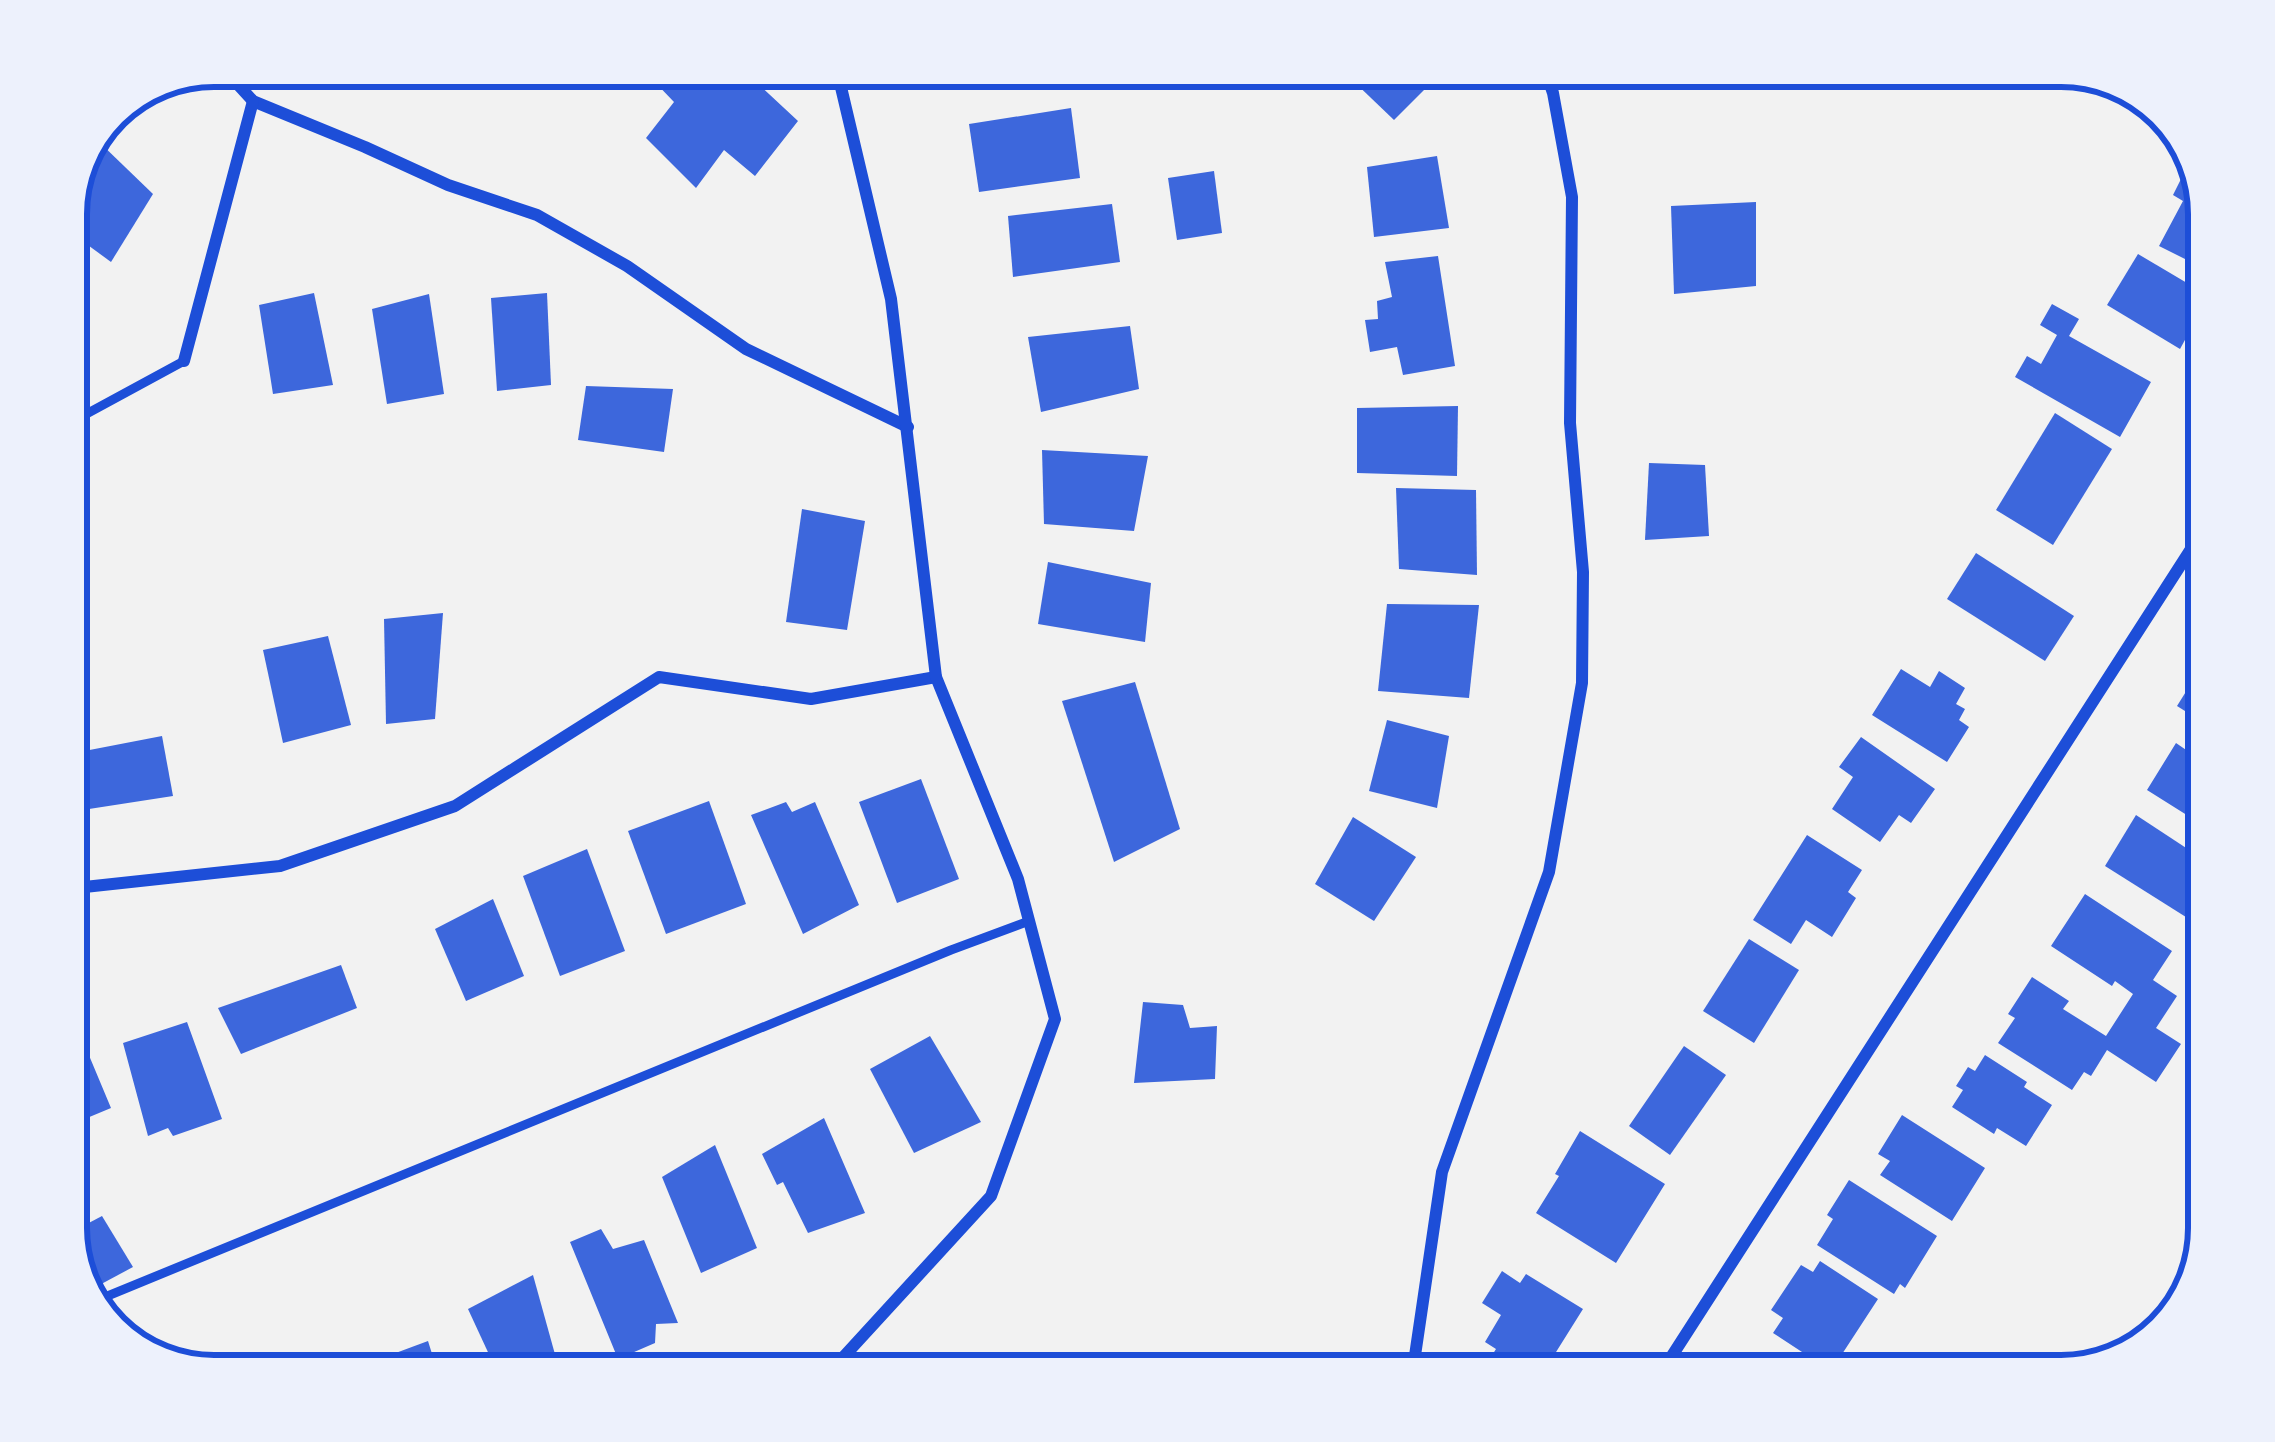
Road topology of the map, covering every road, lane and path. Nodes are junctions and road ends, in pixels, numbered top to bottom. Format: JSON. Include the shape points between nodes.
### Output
{"nodes":[{"id":1,"x":240,"y":87,"type":"edge"},
{"id":2,"x":841,"y":87,"type":"edge"},
{"id":3,"x":1551,"y":87,"type":"edge"},
{"id":4,"x":253,"y":101,"type":"junction"},
{"id":5,"x":184,"y":361,"type":"joint"},
{"id":6,"x":87,"y":413,"type":"edge"},
{"id":7,"x":908,"y":428,"type":"junction"},
{"id":8,"x":2188,"y":554,"type":"edge"},
{"id":9,"x":936,"y":677,"type":"junction"},
{"id":10,"x":87,"y":887,"type":"edge"},
{"id":11,"x":1028,"y":921,"type":"junction"},
{"id":12,"x":107,"y":1296,"type":"edge"},
{"id":13,"x":845,"y":1355,"type":"edge"},
{"id":14,"x":1415,"y":1355,"type":"edge"},
{"id":15,"x":1672,"y":1355,"type":"edge"}],
"edges":[{"from":1,"to":4,"type":"street"},
{"from":2,"to":7,"type":"street","via":[[891,299]]},
{"from":3,"to":14,"type":"street","via":[[1572,197],[1570,423],[1583,572],[1582,683],[1549,872],[1442,1172]]},
{"from":4,"to":5,"type":"street"},
{"from":4,"to":7,"type":"street","via":[[537,214],[746,349]]},
{"from":5,"to":6,"type":"lane"},
{"from":7,"to":9,"type":"street"},
{"from":8,"to":15,"type":"street"},
{"from":9,"to":10,"type":"street","via":[[811,699],[658,677],[455,806],[280,866]]},
{"from":9,"to":11,"type":"street"},
{"from":11,"to":12,"type":"lane"},
{"from":11,"to":13,"type":"street","via":[[1054,1019],[992,1196]]}]}
